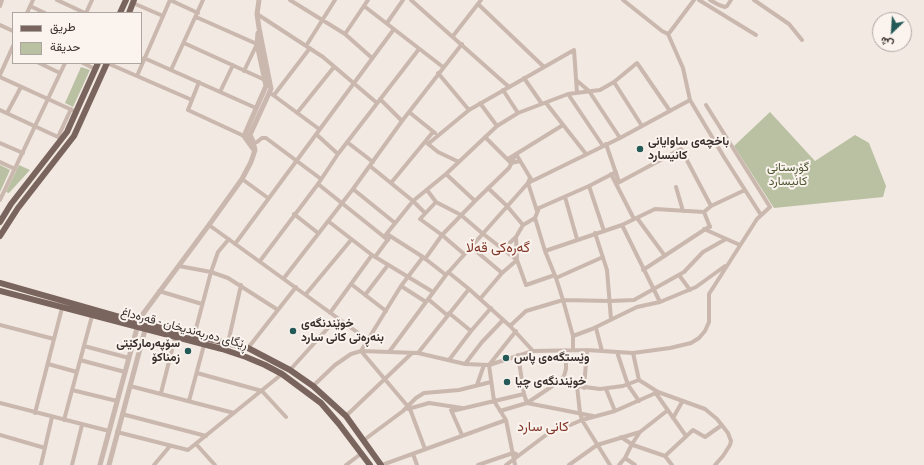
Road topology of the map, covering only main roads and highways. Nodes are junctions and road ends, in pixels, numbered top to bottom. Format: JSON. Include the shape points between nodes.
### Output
{"nodes":[{"id":1,"x":126,"y":0,"type":"edge"},
{"id":2,"x":134,"y":1,"type":"edge"},
{"id":3,"x":120,"y":12,"type":"edge"},
{"id":4,"x":129,"y":12,"type":"edge"},
{"id":5,"x":107,"y":64,"type":"edge"},
{"id":6,"x":97,"y":66,"type":"edge"},
{"id":7,"x":0,"y":222,"type":"edge"},
{"id":8,"x":0,"y":236,"type":"edge"},
{"id":9,"x":0,"y":283,"type":"edge"},
{"id":10,"x":0,"y":291,"type":"edge"},
{"id":11,"x":137,"y":325,"type":"junction"},
{"id":12,"x":226,"y":342,"type":"junction"},
{"id":13,"x":222,"y":350,"type":"junction"},
{"id":14,"x":370,"y":465,"type":"edge"},
{"id":15,"x":382,"y":465,"type":"edge"}],
"edges":[{"from":1,"to":3,"type":"main road"},
{"from":2,"to":4,"type":"main road"},
{"from":5,"to":8,"type":"main road","via":[[74,136],[18,208]]},
{"from":6,"to":7,"type":"main road","via":[[73,111],[67,132]]},
{"from":9,"to":11,"type":"main road"},
{"from":10,"to":11,"type":"main road","name":"ڕێگای دەربەندیخان - قەرەداغ","via":[[92,316]]},
{"from":11,"to":12,"type":"main road"},
{"from":11,"to":13,"type":"main road","name":"ڕێگای دەربەندیخان - قەرەداغ","via":[[145,330]]},
{"from":12,"to":13,"type":"main road"},
{"from":12,"to":15,"type":"main road","via":[[248,348],[290,370],[313,386],[346,416]]},
{"from":13,"to":14,"type":"main road","name":"ڕێگای دەربەندیخان - قەرەداغ","via":[[282,374],[321,403]]}]}
